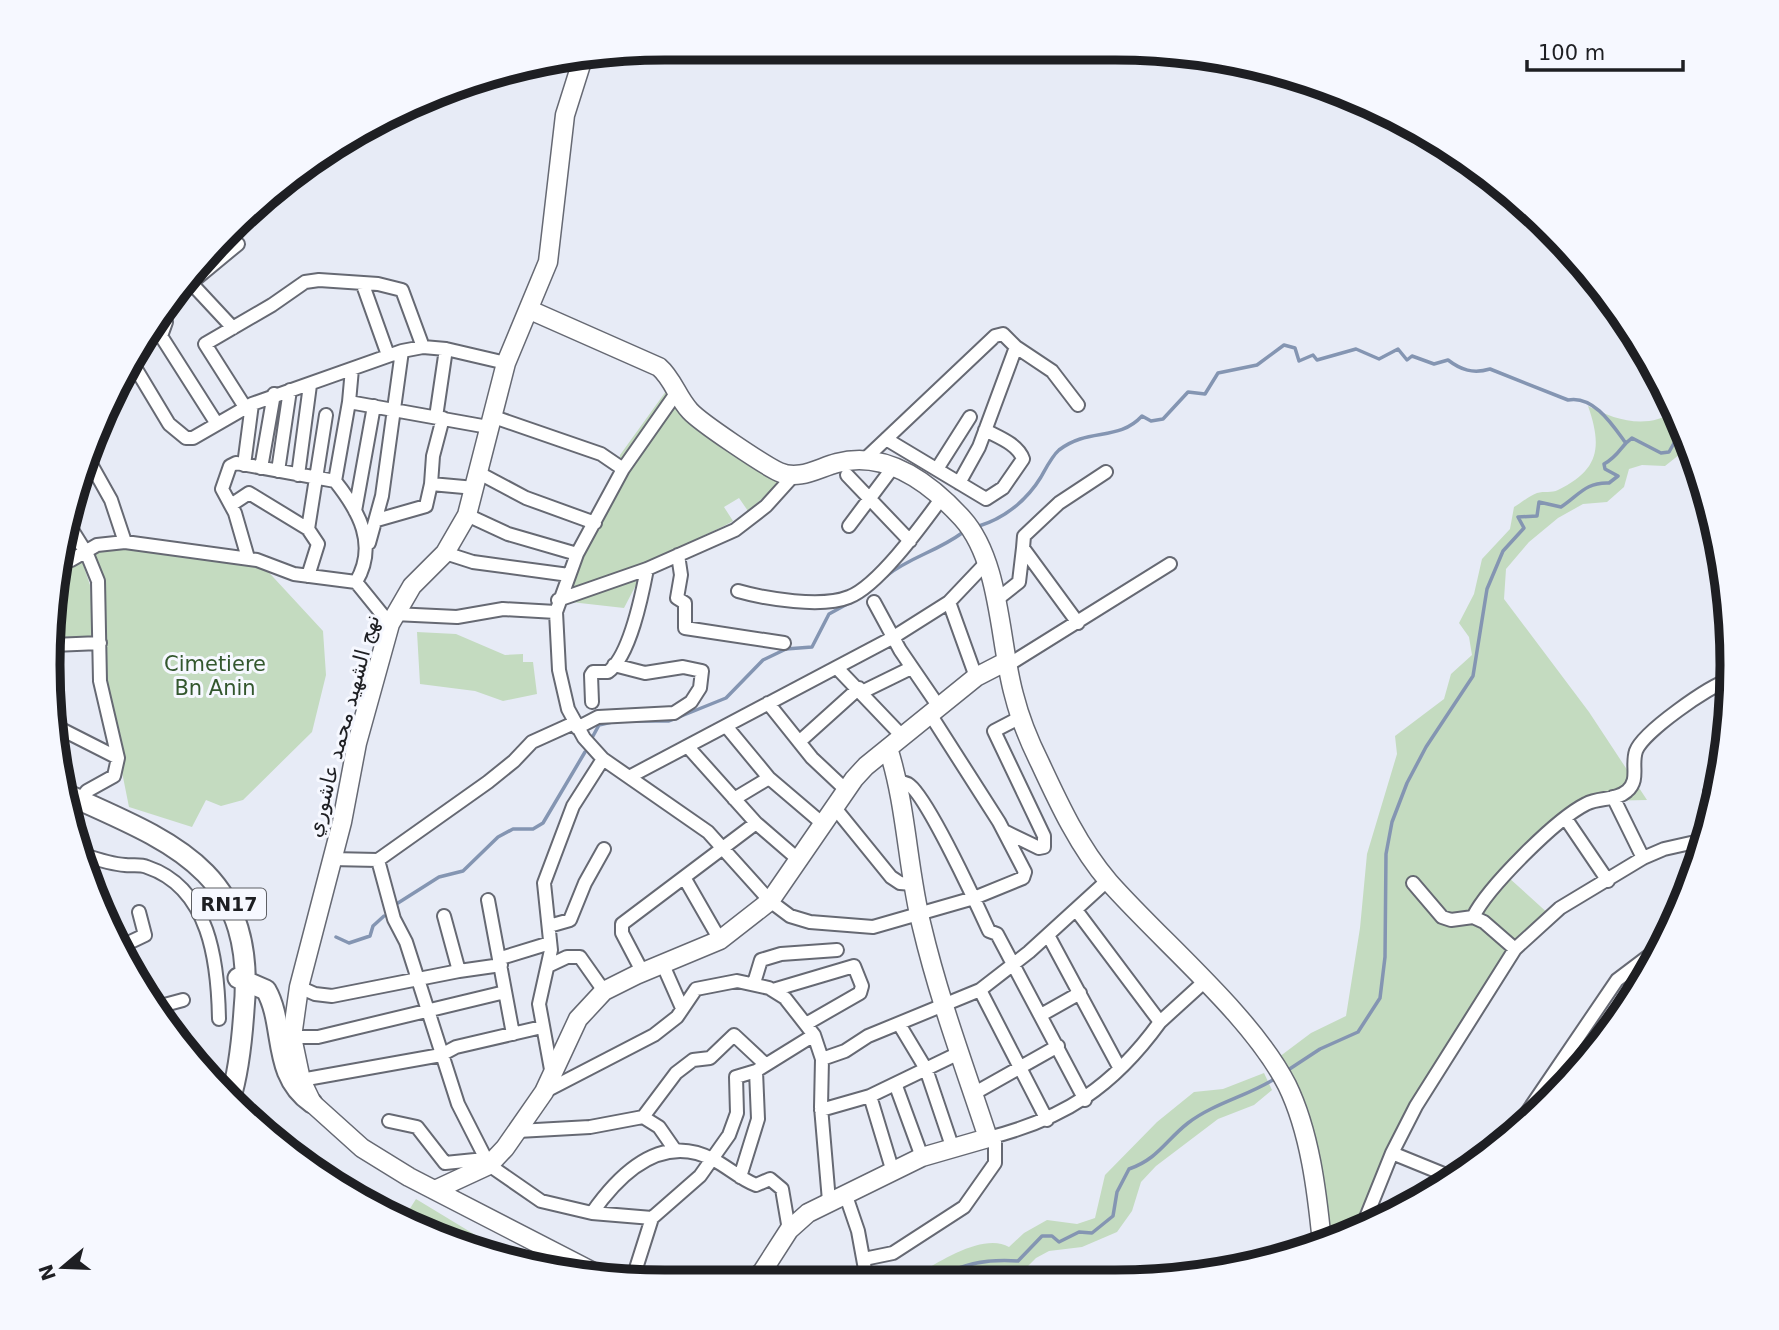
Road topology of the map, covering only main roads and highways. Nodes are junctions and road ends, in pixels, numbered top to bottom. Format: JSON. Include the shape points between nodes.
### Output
{"nodes":[{"id":1,"x":76,"y":805,"type":"edge"},
{"id":2,"x":242,"y":979,"type":"junction"},
{"id":3,"x":225,"y":1080,"type":"edge"},
{"id":4,"x":231,"y":1087,"type":"edge"},
{"id":5,"x":312,"y":1102,"type":"road end"}],
"edges":[{"from":1,"to":2,"type":"main road","number":"RN17","via":[[185,853],[206,871],[236,919],[244,951]]},
{"from":2,"to":3,"type":"main road","number":"RN17"},
{"from":2,"to":4,"type":"main road","number":"RN17"},
{"from":2,"to":5,"type":"main road","via":[[266,990],[270,997],[287,1070],[296,1089]]}]}
